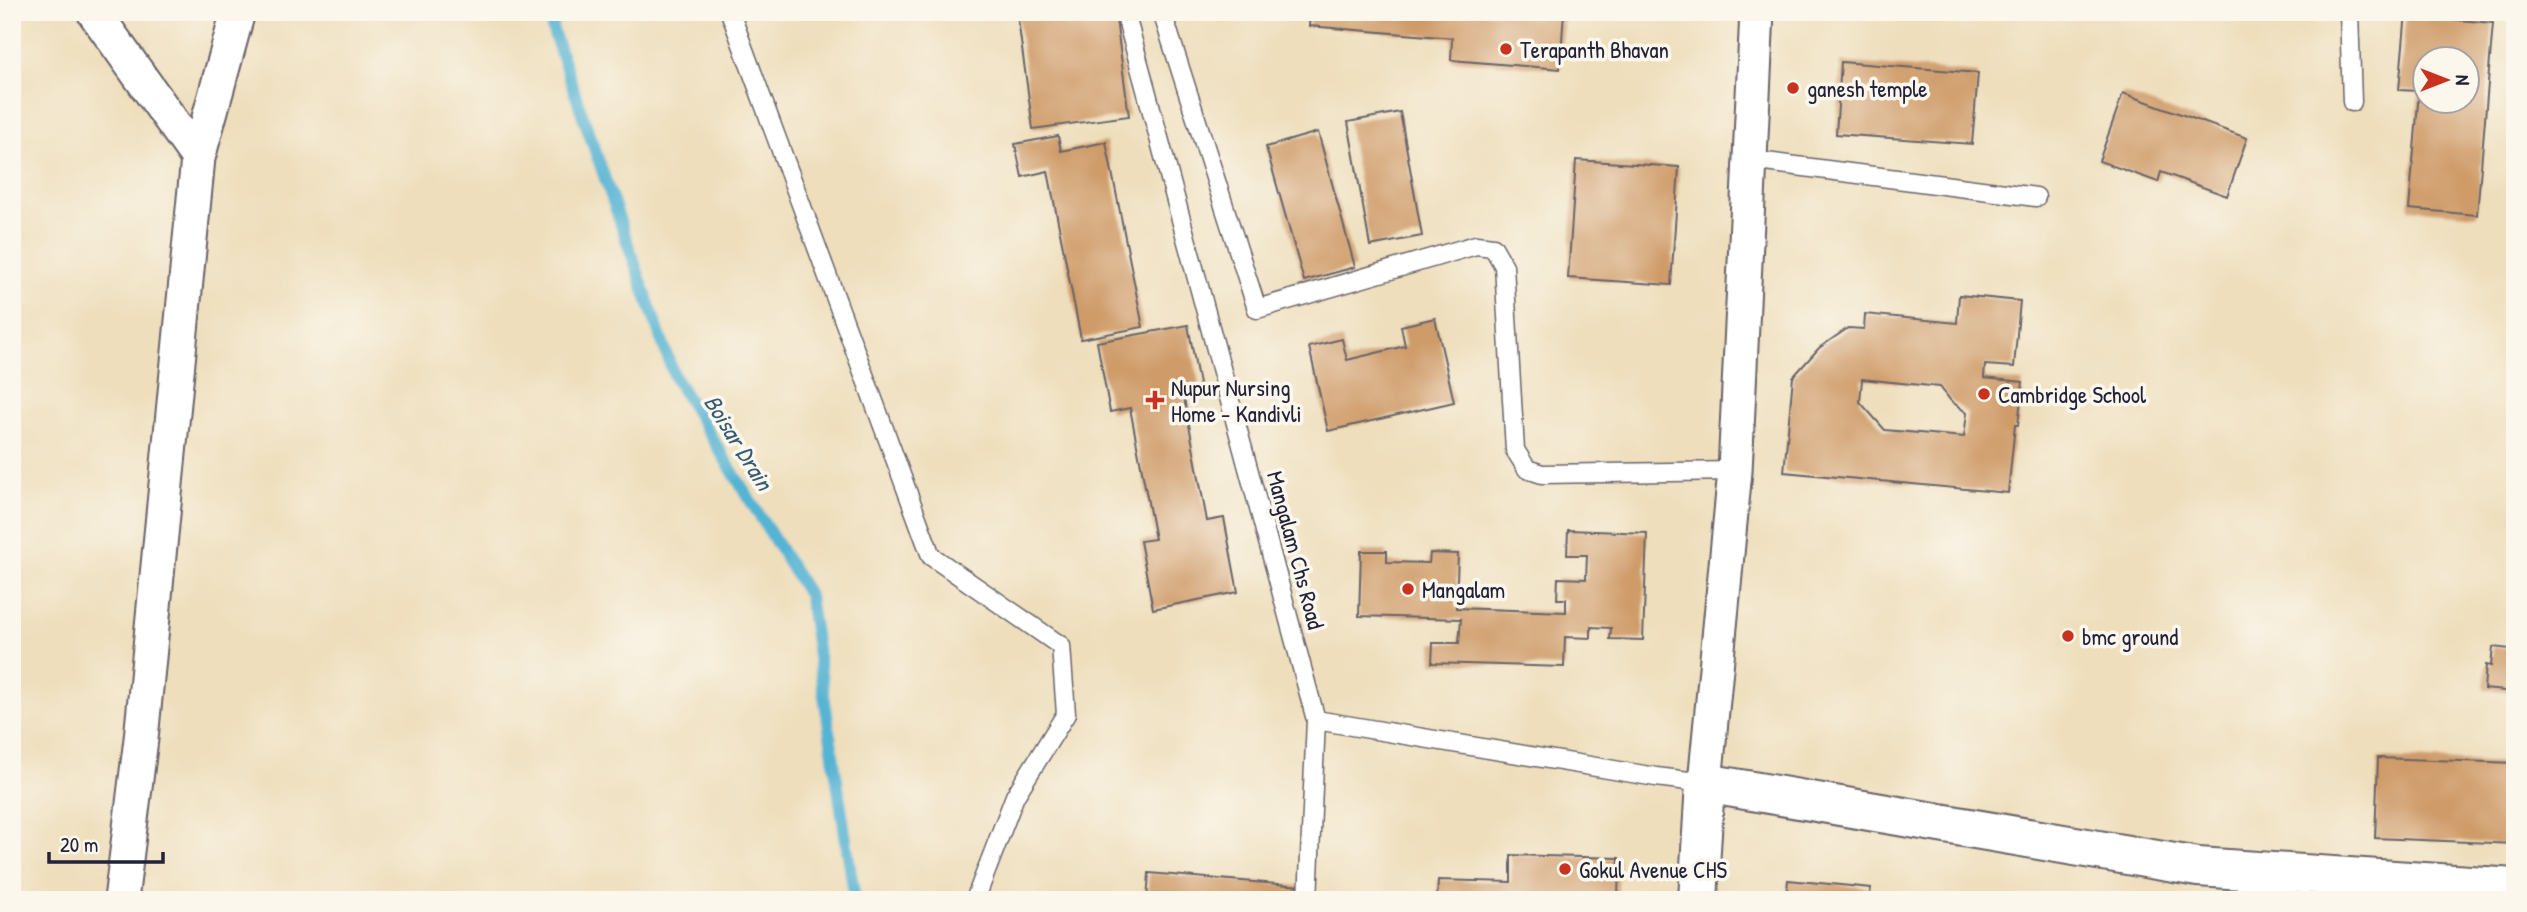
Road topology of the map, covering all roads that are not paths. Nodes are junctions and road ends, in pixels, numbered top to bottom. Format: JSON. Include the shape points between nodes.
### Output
{"nodes":[{"id":1,"x":94,"y":12,"type":"edge"},
{"id":2,"x":238,"y":12,"type":"edge"},
{"id":3,"x":730,"y":12,"type":"edge"},
{"id":4,"x":1125,"y":12,"type":"edge"},
{"id":5,"x":1163,"y":12,"type":"edge"},
{"id":6,"x":1757,"y":12,"type":"edge"},
{"id":7,"x":2349,"y":12,"type":"edge"},
{"id":8,"x":2352,"y":102,"type":"dead end"},
{"id":9,"x":198,"y":158,"type":"junction"},
{"id":10,"x":1750,"y":160,"type":"junction"},
{"id":11,"x":2036,"y":197,"type":"dead end"},
{"id":12,"x":1735,"y":471,"type":"junction"},
{"id":13,"x":1316,"y":720,"type":"junction"},
{"id":14,"x":1705,"y":783,"type":"junction"},
{"id":15,"x":2515,"y":888,"type":"edge"},
{"id":16,"x":121,"y":900,"type":"edge"},
{"id":17,"x":975,"y":900,"type":"edge"},
{"id":18,"x":1308,"y":900,"type":"edge"},
{"id":19,"x":1698,"y":900,"type":"edge"}],
"edges":[{"from":1,"to":9,"type":"street"},
{"from":2,"to":9,"type":"street"},
{"from":3,"to":17,"type":"lane","via":[[930,556],[1061,646],[1066,714],[1015,796]]},
{"from":4,"to":13,"type":"lane","name":"Mangalam Chs Road"},
{"from":5,"to":12,"type":"lane","via":[[1257,309],[1476,245],[1493,247],[1504,266],[1515,450],[1527,469],[1542,474]]},
{"from":6,"to":10,"type":"street"},
{"from":7,"to":8,"type":"lane"},
{"from":9,"to":16,"type":"street"},
{"from":10,"to":11,"type":"lane"},
{"from":10,"to":12,"type":"street"},
{"from":12,"to":14,"type":"street"},
{"from":13,"to":14,"type":"lane"},
{"from":13,"to":18,"type":"lane","name":"Mangalam Chs Road"},
{"from":14,"to":15,"type":"street","via":[[2198,867]]},
{"from":14,"to":19,"type":"street"}]}
